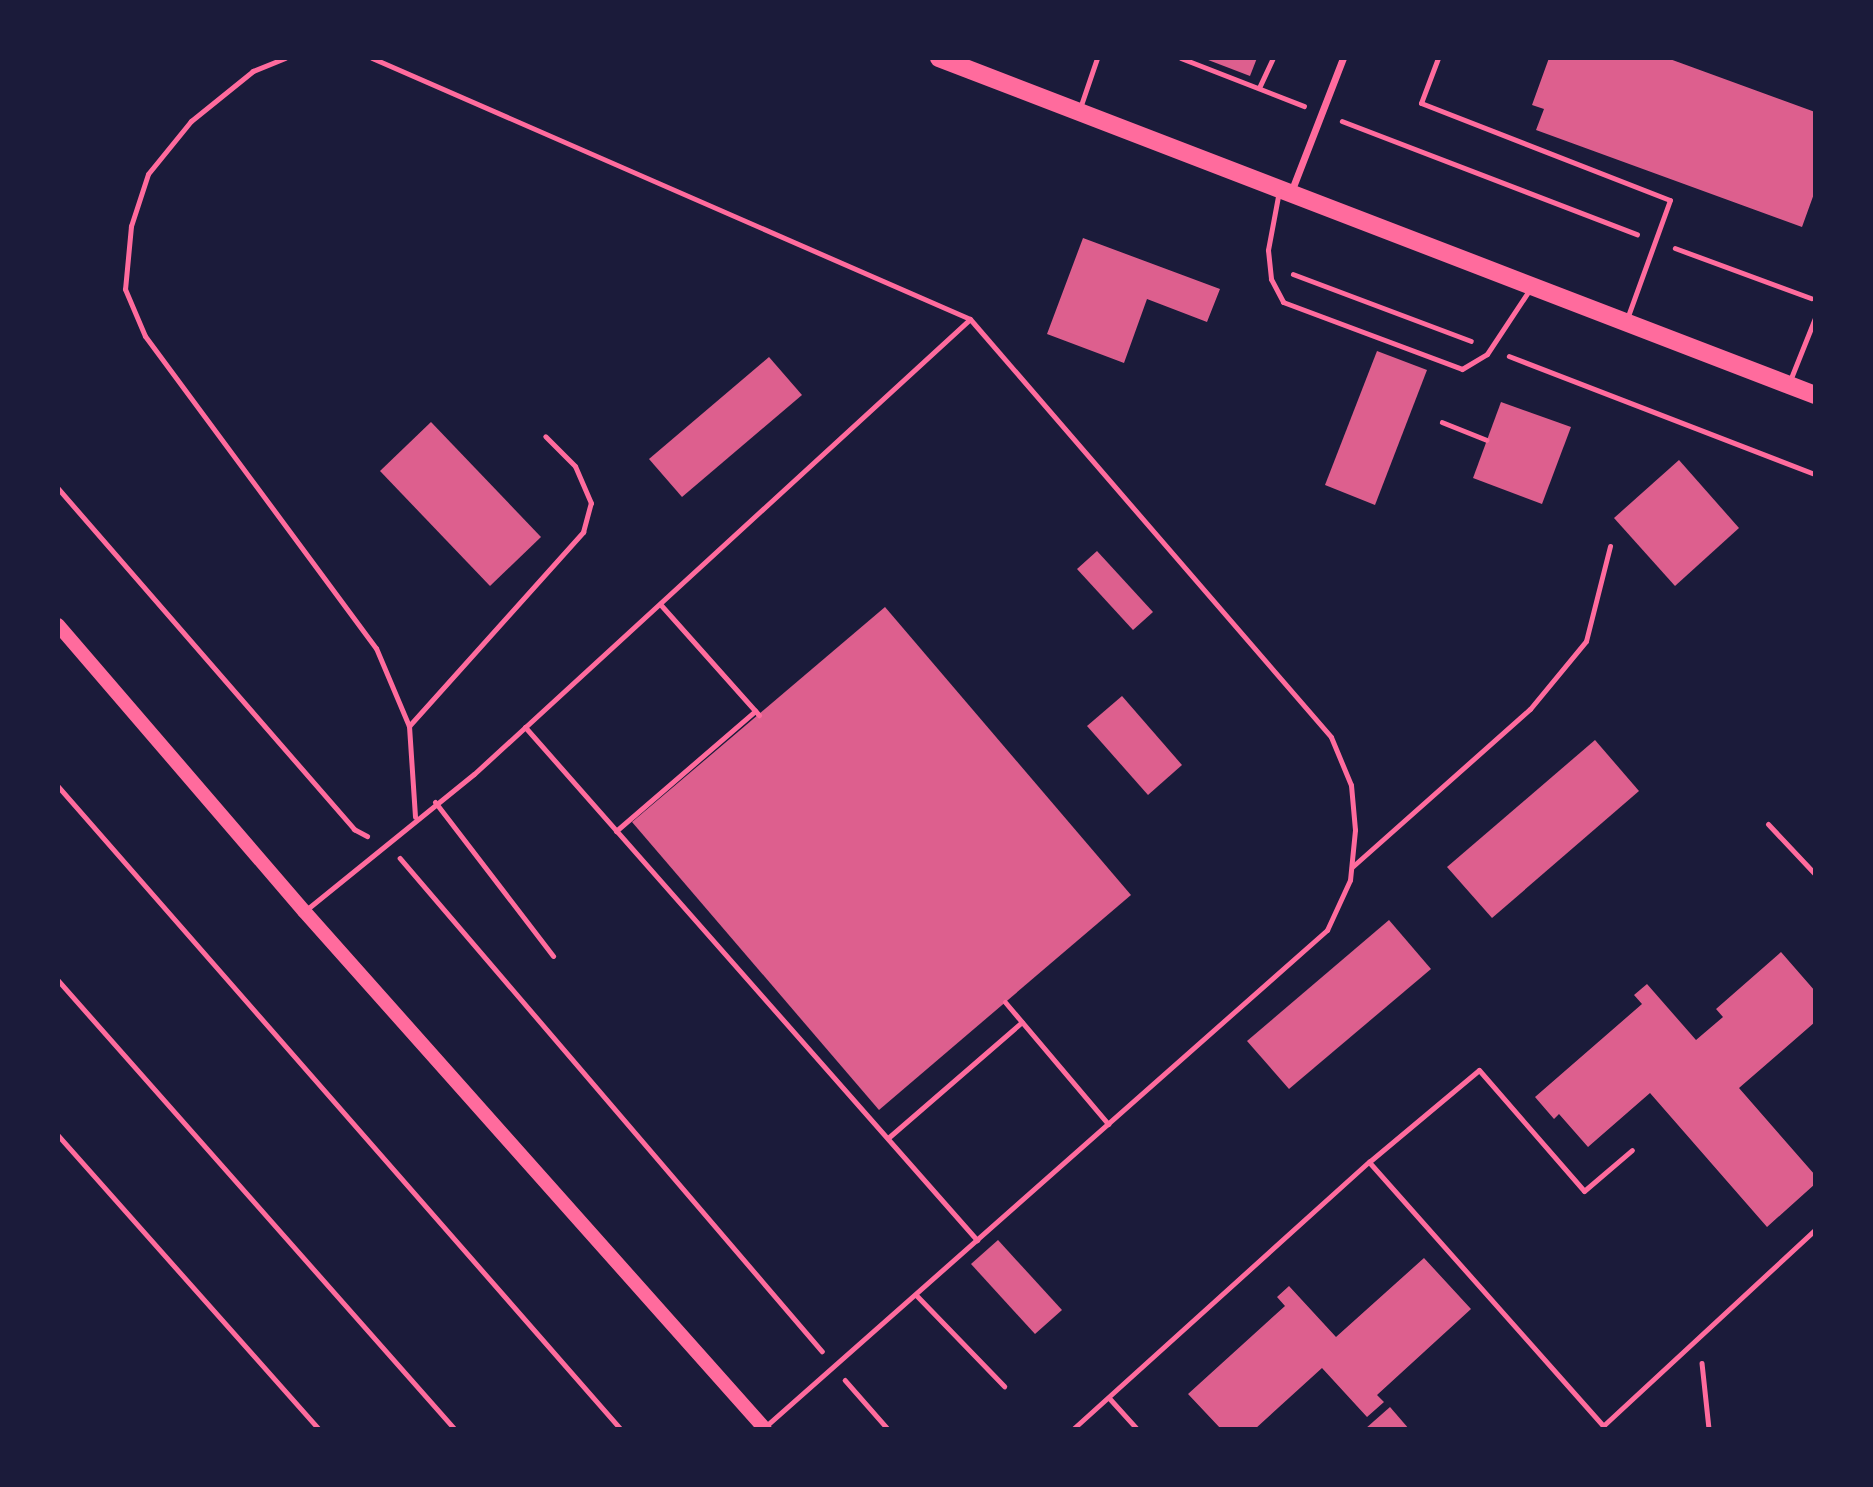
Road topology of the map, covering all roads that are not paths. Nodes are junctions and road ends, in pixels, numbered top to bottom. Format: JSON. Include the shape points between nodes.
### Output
{"nodes":[{"id":1,"x":285,"y":58,"type":"edge"},
{"id":2,"x":372,"y":58,"type":"edge"},
{"id":3,"x":939,"y":58,"type":"edge"},
{"id":4,"x":1097,"y":58,"type":"edge"},
{"id":5,"x":1343,"y":58,"type":"edge"},
{"id":6,"x":1438,"y":58,"type":"edge"},
{"id":7,"x":1078,"y":112,"type":"junction"},
{"id":8,"x":1285,"y":190,"type":"junction"},
{"id":9,"x":1532,"y":286,"type":"junction"},
{"id":10,"x":1815,"y":318,"type":"edge"},
{"id":11,"x":970,"y":319,"type":"junction"},
{"id":12,"x":1626,"y":322,"type":"junction"},
{"id":13,"x":1788,"y":385,"type":"junction"},
{"id":14,"x":1815,"y":395,"type":"edge"},
{"id":15,"x":545,"y":436,"type":"dead end"},
{"id":16,"x":1610,"y":546,"type":"dead end"},
{"id":17,"x":660,"y":604,"type":"junction"},
{"id":18,"x":58,"y":625,"type":"edge"},
{"id":19,"x":409,"y":726,"type":"junction"},
{"id":20,"x":524,"y":727,"type":"junction"},
{"id":21,"x":435,"y":802,"type":"junction"},
{"id":22,"x":415,"y":817,"type":"junction"},
{"id":23,"x":1768,"y":824,"type":"dead end"},
{"id":24,"x":616,"y":831,"type":"junction"},
{"id":25,"x":1351,"y":867,"type":"junction"},
{"id":26,"x":1815,"y":874,"type":"edge"},
{"id":27,"x":304,"y":911,"type":"junction"},
{"id":28,"x":553,"y":956,"type":"dead end"},
{"id":29,"x":1005,"y":1003,"type":"dead end"},
{"id":30,"x":1022,"y":1022,"type":"junction"},
{"id":31,"x":1108,"y":1124,"type":"junction"},
{"id":32,"x":888,"y":1138,"type":"junction"},
{"id":33,"x":1632,"y":1150,"type":"dead end"},
{"id":34,"x":1369,"y":1162,"type":"junction"},
{"id":35,"x":1815,"y":1230,"type":"edge"},
{"id":36,"x":977,"y":1240,"type":"junction"},
{"id":37,"x":916,"y":1295,"type":"junction"},
{"id":38,"x":1004,"y":1386,"type":"dead end"},
{"id":39,"x":1109,"y":1398,"type":"junction"},
{"id":40,"x":1603,"y":1428,"type":"edge"},
{"id":41,"x":765,"y":1429,"type":"edge"},
{"id":42,"x":1073,"y":1429,"type":"edge"},
{"id":43,"x":1137,"y":1429,"type":"edge"}],
"edges":[{"from":1,"to":19,"type":"lane","via":[[253,71],[191,121],[148,174],[131,226],[125,289],[145,336],[376,648]]},
{"from":2,"to":11,"type":"lane"},
{"from":3,"to":7,"type":"main road"},
{"from":4,"to":7,"type":"lane"},
{"from":5,"to":8,"type":"street"},
{"from":6,"to":12,"type":"lane","via":[[1421,103],[1670,200]]},
{"from":7,"to":8,"type":"main road"},
{"from":8,"to":9,"type":"main road"},
{"from":8,"to":9,"type":"lane","via":[[1270,230],[1270,265],[1283,302],[1462,369],[1490,348]]},
{"from":9,"to":12,"type":"main road"},
{"from":10,"to":13,"type":"lane"},
{"from":11,"to":17,"type":"lane"},
{"from":11,"to":25,"type":"lane","via":[[1331,737],[1351,785],[1355,830]]},
{"from":12,"to":13,"type":"main road"},
{"from":13,"to":14,"type":"main road"},
{"from":15,"to":19,"type":"lane","via":[[575,466],[591,503],[583,532]]},
{"from":16,"to":25,"type":"lane","via":[[1586,642],[1530,709]]},
{"from":17,"to":20,"type":"lane"},
{"from":17,"to":24,"type":"lane","via":[[757,713]]},
{"from":18,"to":27,"type":"main road"},
{"from":19,"to":22,"type":"lane"},
{"from":20,"to":21,"type":"lane"},
{"from":20,"to":24,"type":"lane"},
{"from":21,"to":22,"type":"lane"},
{"from":21,"to":28,"type":"lane"},
{"from":22,"to":27,"type":"lane"},
{"from":23,"to":26,"type":"lane"},
{"from":24,"to":32,"type":"lane"},
{"from":25,"to":31,"type":"lane","via":[[1327,930]]},
{"from":27,"to":41,"type":"main road"},
{"from":29,"to":30,"type":"lane"},
{"from":30,"to":31,"type":"lane"},
{"from":30,"to":32,"type":"lane"},
{"from":31,"to":36,"type":"lane"},
{"from":32,"to":36,"type":"lane"},
{"from":33,"to":34,"type":"lane","via":[[1584,1191],[1479,1070]]},
{"from":34,"to":39,"type":"lane"},
{"from":34,"to":40,"type":"lane"},
{"from":35,"to":40,"type":"lane"},
{"from":36,"to":37,"type":"lane"},
{"from":37,"to":38,"type":"lane"},
{"from":37,"to":41,"type":"lane"},
{"from":39,"to":42,"type":"lane"},
{"from":39,"to":43,"type":"lane"}]}
